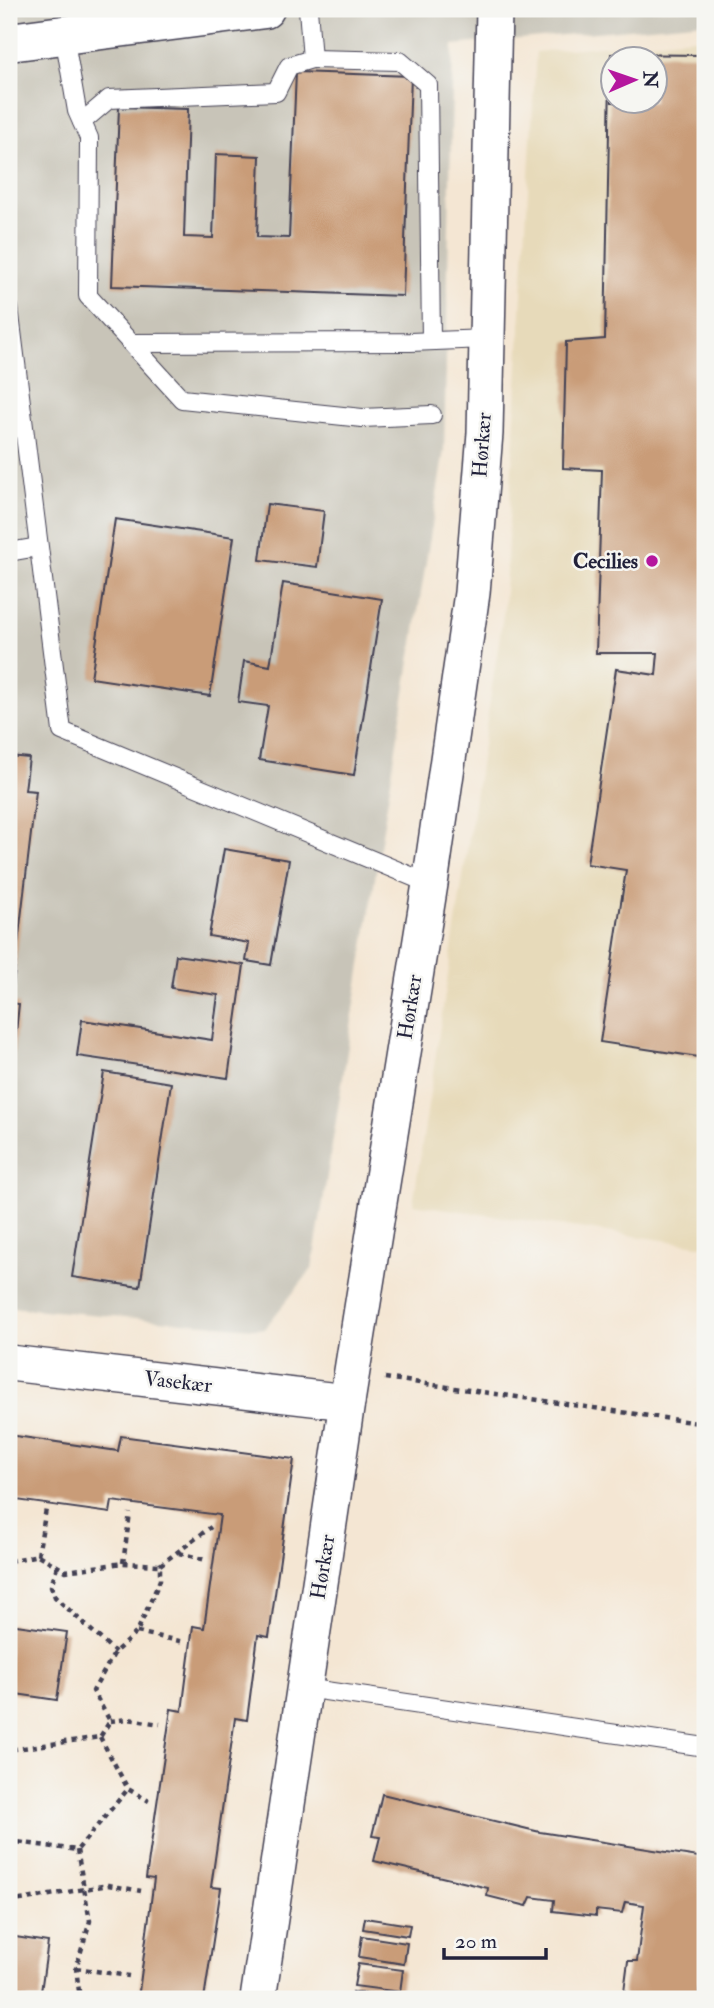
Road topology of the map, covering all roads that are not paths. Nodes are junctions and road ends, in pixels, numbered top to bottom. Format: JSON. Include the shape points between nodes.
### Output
{"nodes":[{"id":1,"x":265,"y":9,"type":"edge"},
{"id":2,"x":308,"y":9,"type":"edge"},
{"id":3,"x":494,"y":9,"type":"edge"},
{"id":4,"x":145,"y":16,"type":"edge"},
{"id":5,"x":64,"y":34,"type":"junction"},
{"id":6,"x":9,"y":42,"type":"edge"},
{"id":7,"x":312,"y":59,"type":"junction"},
{"id":8,"x":82,"y":122,"type":"junction"},
{"id":9,"x":9,"y":307,"type":"edge"},
{"id":10,"x":486,"y":339,"type":"junction"},
{"id":11,"x":431,"y":341,"type":"junction"},
{"id":12,"x":131,"y":343,"type":"junction"},
{"id":13,"x":432,"y":415,"type":"dead end"},
{"id":14,"x":38,"y":547,"type":"junction"},
{"id":15,"x":9,"y":552,"type":"edge"},
{"id":16,"x":430,"y":884,"type":"junction"},
{"id":17,"x":9,"y":1363,"type":"edge"},
{"id":18,"x":350,"y":1387,"type":"junction"},
{"id":19,"x":305,"y":1688,"type":"junction"},
{"id":20,"x":705,"y":1747,"type":"edge"},
{"id":21,"x":258,"y":1999,"type":"edge"}],
"edges":[{"from":1,"to":4,"type":"street"},
{"from":2,"to":7,"type":"lane"},
{"from":3,"to":10,"type":"street","name":"Hørkær"},
{"from":4,"to":5,"type":"street"},
{"from":5,"to":6,"type":"street"},
{"from":5,"to":8,"type":"lane"},
{"from":7,"to":8,"type":"lane","via":[[289,66],[276,92],[109,99]]},
{"from":7,"to":11,"type":"lane","via":[[400,61],[428,85]]},
{"from":8,"to":12,"type":"lane","via":[[89,138],[88,296]]},
{"from":9,"to":14,"type":"lane"},
{"from":10,"to":11,"type":"lane"},
{"from":10,"to":16,"type":"street","name":"Hørkær","via":[[485,433],[472,593]]},
{"from":11,"to":12,"type":"lane"},
{"from":12,"to":13,"type":"lane","via":[[182,399],[362,418]]},
{"from":14,"to":15,"type":"lane"},
{"from":14,"to":16,"type":"lane","via":[[62,731]]},
{"from":16,"to":18,"type":"street","name":"Hørkær"},
{"from":17,"to":18,"type":"street","name":"Vasekær"},
{"from":18,"to":19,"type":"street","name":"Hørkær"},
{"from":19,"to":20,"type":"lane"},
{"from":19,"to":21,"type":"street","name":"Hørkær"}]}
